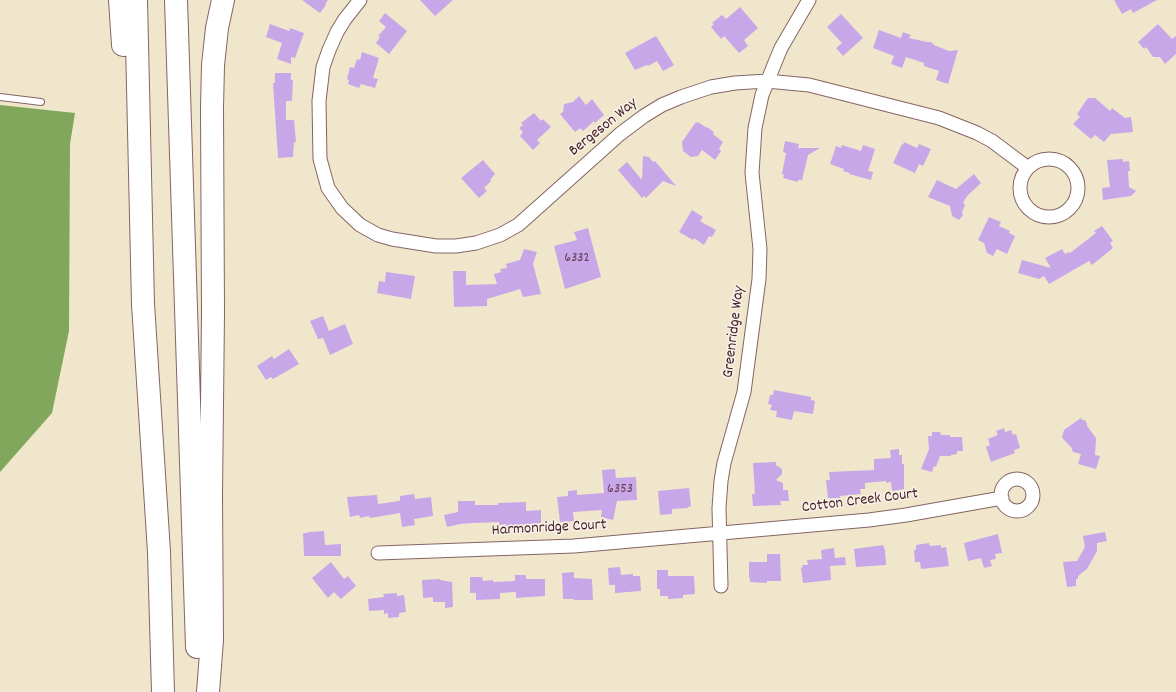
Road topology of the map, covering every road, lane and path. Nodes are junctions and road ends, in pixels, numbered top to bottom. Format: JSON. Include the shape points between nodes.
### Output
{"nodes":[{"id":1,"x":120,"y":0,"type":"edge"},
{"id":2,"x":136,"y":0,"type":"edge"},
{"id":3,"x":176,"y":0,"type":"edge"},
{"id":4,"x":223,"y":0,"type":"edge"},
{"id":5,"x":360,"y":0,"type":"edge"},
{"id":6,"x":809,"y":0,"type":"edge"},
{"id":7,"x":767,"y":81,"type":"junction"},
{"id":8,"x":0,"y":97,"type":"edge"},
{"id":9,"x":40,"y":102,"type":"dead end"},
{"id":10,"x":1028,"y":168,"type":"junction"},
{"id":11,"x":143,"y":304,"type":"junction"},
{"id":12,"x":1002,"y":498,"type":"dead end"},
{"id":13,"x":720,"y":533,"type":"junction"},
{"id":14,"x":378,"y":553,"type":"dead end"},
{"id":15,"x":721,"y":586,"type":"dead end"},
{"id":16,"x":163,"y":692,"type":"edge"},
{"id":17,"x":199,"y":692,"type":"edge"},
{"id":18,"x":208,"y":692,"type":"edge"}],
"edges":[{"from":1,"to":11,"type":"highway"},
{"from":2,"to":11,"type":"highway"},
{"from":3,"to":17,"type":"highway"},
{"from":4,"to":18,"type":"highway","via":[[217,28],[212,108],[212,640]]},
{"from":5,"to":7,"type":"street","name":"Bergeson Way","via":[[337,32],[325,62],[320,92],[320,156],[323,174],[342,208],[360,225],[392,239],[436,246],[466,245],[500,235],[518,224],[628,127],[662,105],[711,87]]},
{"from":6,"to":7,"type":"street","name":"Greenridge Way","via":[[781,48]]},
{"from":7,"to":10,"type":"street","name":"Bergeson Way","via":[[809,85],[939,118],[978,133]]},
{"from":7,"to":13,"type":"street","name":"Greenridge Way","via":[[756,120],[752,160],[760,249],[759,279],[744,392],[721,476]]},
{"from":8,"to":9,"type":"lane"},
{"from":10,"to":10,"type":"street","via":[[1023,175],[1020,188],[1023,201],[1031,211],[1049,218],[1061,215],[1072,207],[1079,186],[1069,166],[1060,160],[1046,158]]},
{"from":11,"to":16,"type":"highway","via":[[159,552]]},
{"from":12,"to":13,"type":"street","name":"Cotton Creek Court","via":[[875,520]]},
{"from":13,"to":14,"type":"street","name":"Harmonridge Court","via":[[574,546]]},
{"from":13,"to":15,"type":"street","name":"Greenridge Way"}]}
